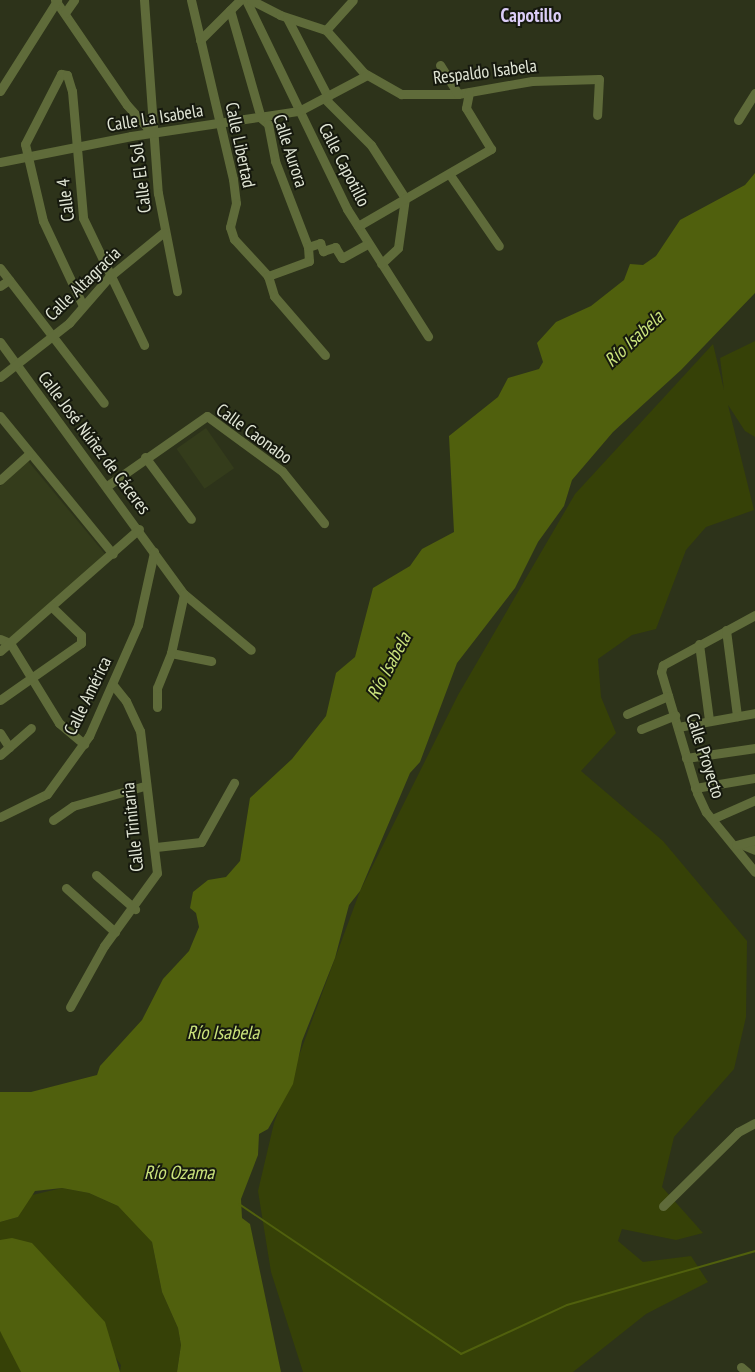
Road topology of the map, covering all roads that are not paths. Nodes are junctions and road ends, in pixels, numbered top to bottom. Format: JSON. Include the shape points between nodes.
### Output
{"nodes":[{"id":1,"x":74,"y":0,"type":"edge"},
{"id":2,"x":144,"y":0,"type":"edge"},
{"id":3,"x":190,"y":0,"type":"edge"},
{"id":4,"x":240,"y":0,"type":"edge"},
{"id":5,"x":246,"y":0,"type":"edge"},
{"id":6,"x":251,"y":0,"type":"edge"},
{"id":7,"x":353,"y":0,"type":"edge"},
{"id":8,"x":56,"y":1,"type":"edge"},
{"id":9,"x":230,"y":10,"type":"junction"},
{"id":10,"x":65,"y":13,"type":"junction"},
{"id":11,"x":287,"y":18,"type":"junction"},
{"id":12,"x":326,"y":30,"type":"junction"},
{"id":13,"x":200,"y":40,"type":"junction"},
{"id":14,"x":440,"y":65,"type":"dead end"},
{"id":15,"x":366,"y":75,"type":"junction"},
{"id":16,"x":0,"y":91,"type":"edge"},
{"id":17,"x":469,"y":92,"type":"junction"},
{"id":18,"x":755,"y":93,"type":"edge"},
{"id":19,"x":458,"y":94,"type":"junction"},
{"id":20,"x":327,"y":98,"type":"junction"},
{"id":21,"x":299,"y":111,"type":"junction"},
{"id":22,"x":597,"y":115,"type":"dead end"},
{"id":23,"x":261,"y":118,"type":"junction"},
{"id":24,"x":738,"y":120,"type":"dead end"},
{"id":25,"x":220,"y":125,"type":"junction"},
{"id":26,"x":152,"y":133,"type":"junction"},
{"id":27,"x":78,"y":149,"type":"junction"},
{"id":28,"x":27,"y":157,"type":"junction"},
{"id":29,"x":0,"y":162,"type":"edge"},
{"id":30,"x":450,"y":175,"type":"junction"},
{"id":31,"x":405,"y":198,"type":"junction"},
{"id":32,"x":358,"y":226,"type":"junction"},
{"id":33,"x":164,"y":232,"type":"junction"},
{"id":34,"x":367,"y":244,"type":"junction"},
{"id":35,"x":500,"y":246,"type":"dead end"},
{"id":36,"x":308,"y":247,"type":"junction"},
{"id":37,"x":381,"y":264,"type":"junction"},
{"id":38,"x":0,"y":268,"type":"edge"},
{"id":39,"x":268,"y":276,"type":"junction"},
{"id":40,"x":109,"y":277,"type":"junction"},
{"id":41,"x":9,"y":280,"type":"junction"},
{"id":42,"x":0,"y":286,"type":"edge"},
{"id":43,"x":177,"y":291,"type":"dead end"},
{"id":44,"x":83,"y":306,"type":"junction"},
{"id":45,"x":52,"y":336,"type":"junction"},
{"id":46,"x":428,"y":336,"type":"dead end"},
{"id":47,"x":0,"y":342,"type":"edge"},
{"id":48,"x":144,"y":345,"type":"dead end"},
{"id":49,"x":325,"y":355,"type":"dead end"},
{"id":50,"x":15,"y":365,"type":"junction"},
{"id":51,"x":0,"y":377,"type":"edge"},
{"id":52,"x":104,"y":403,"type":"dead end"},
{"id":53,"x":0,"y":416,"type":"edge"},
{"id":54,"x":28,"y":455,"type":"junction"},
{"id":55,"x":145,"y":457,"type":"junction"},
{"id":56,"x":0,"y":480,"type":"edge"},
{"id":57,"x":107,"y":486,"type":"junction"},
{"id":58,"x":191,"y":519,"type":"dead end"},
{"id":59,"x":324,"y":523,"type":"dead end"},
{"id":60,"x":139,"y":530,"type":"junction"},
{"id":61,"x":154,"y":552,"type":"junction"},
{"id":62,"x":113,"y":554,"type":"junction"},
{"id":63,"x":184,"y":594,"type":"junction"},
{"id":64,"x":52,"y":607,"type":"junction"},
{"id":65,"x":755,"y":615,"type":"edge"},
{"id":66,"x":726,"y":630,"type":"junction"},
{"id":67,"x":0,"y":639,"type":"edge"},
{"id":68,"x":10,"y":644,"type":"junction"},
{"id":69,"x":699,"y":644,"type":"junction"},
{"id":70,"x":251,"y":650,"type":"dead end"},
{"id":71,"x":0,"y":651,"type":"edge"},
{"id":72,"x":171,"y":653,"type":"junction"},
{"id":73,"x":211,"y":661,"type":"dead end"},
{"id":74,"x":31,"y":679,"type":"junction"},
{"id":75,"x":113,"y":685,"type":"junction"},
{"id":76,"x":668,"y":696,"type":"junction"},
{"id":77,"x":0,"y":700,"type":"edge"},
{"id":78,"x":157,"y":708,"type":"dead end"},
{"id":79,"x":755,"y":713,"type":"edge"},
{"id":80,"x":627,"y":714,"type":"dead end"},
{"id":81,"x":675,"y":714,"type":"junction"},
{"id":82,"x":737,"y":716,"type":"junction"},
{"id":83,"x":709,"y":720,"type":"junction"},
{"id":84,"x":678,"y":727,"type":"junction"},
{"id":85,"x":31,"y":728,"type":"dead end"},
{"id":86,"x":641,"y":729,"type":"dead end"},
{"id":87,"x":0,"y":733,"type":"edge"},
{"id":88,"x":84,"y":744,"type":"junction"},
{"id":89,"x":9,"y":747,"type":"junction"},
{"id":90,"x":755,"y":748,"type":"edge"},
{"id":91,"x":0,"y":755,"type":"edge"},
{"id":92,"x":686,"y":758,"type":"junction"},
{"id":93,"x":755,"y":778,"type":"edge"},
{"id":94,"x":234,"y":783,"type":"dead end"},
{"id":95,"x":144,"y":786,"type":"junction"},
{"id":96,"x":695,"y":788,"type":"junction"},
{"id":97,"x":755,"y":800,"type":"edge"},
{"id":98,"x":0,"y":817,"type":"edge"},
{"id":99,"x":712,"y":819,"type":"junction"},
{"id":100,"x":53,"y":820,"type":"dead end"},
{"id":101,"x":755,"y":840,"type":"edge"},
{"id":102,"x":739,"y":844,"type":"junction"},
{"id":103,"x":156,"y":847,"type":"junction"},
{"id":104,"x":755,"y":850,"type":"edge"},
{"id":105,"x":755,"y":872,"type":"edge"},
{"id":106,"x":96,"y":875,"type":"dead end"},
{"id":107,"x":66,"y":888,"type":"dead end"},
{"id":108,"x":135,"y":909,"type":"junction"},
{"id":109,"x":115,"y":932,"type":"junction"},
{"id":110,"x":70,"y":1007,"type":"dead end"},
{"id":111,"x":755,"y":1122,"type":"edge"},
{"id":112,"x":663,"y":1206,"type":"dead end"}],
"edges":[{"from":1,"to":10,"type":"street"},
{"from":2,"to":26,"type":"street","name":"Calle El Sol"},
{"from":3,"to":13,"type":"street","name":"Calle Libertad"},
{"from":4,"to":9,"type":"street"},
{"from":5,"to":21,"type":"street","name":"Calle Capotillo"},
{"from":6,"to":11,"type":"street"},
{"from":7,"to":12,"type":"street"},
{"from":8,"to":10,"type":"street"},
{"from":8,"to":16,"type":"street"},
{"from":9,"to":13,"type":"street"},
{"from":9,"to":23,"type":"street","name":"Calle Aurora"},
{"from":10,"to":26,"type":"street","via":[[127,105]]},
{"from":11,"to":12,"type":"street"},
{"from":11,"to":20,"type":"street"},
{"from":12,"to":15,"type":"street","name":"Respaldo Isabela"},
{"from":13,"to":25,"type":"street","name":"Calle Libertad"},
{"from":14,"to":19,"type":"street"},
{"from":15,"to":19,"type":"street","name":"Respaldo Isabela","via":[[401,94]]},
{"from":15,"to":20,"type":"street","name":"Calle La Isabela"},
{"from":17,"to":19,"type":"street","name":"Respaldo Isabela"},
{"from":17,"to":22,"type":"street","name":"Respaldo Isabela","via":[[532,80],[599,79]]},
{"from":17,"to":30,"type":"street","via":[[466,108],[492,148]]},
{"from":18,"to":24,"type":"street"},
{"from":20,"to":21,"type":"street","name":"Calle La Isabela"},
{"from":20,"to":31,"type":"street","via":[[371,144]]},
{"from":21,"to":23,"type":"street","name":"Calle La Isabela"},
{"from":21,"to":32,"type":"street","name":"Calle Capotillo"},
{"from":23,"to":25,"type":"street","name":"Calle La Isabela"},
{"from":23,"to":36,"type":"street","name":"Calle Aurora","via":[[268,124],[275,161]]},
{"from":25,"to":26,"type":"street","name":"Calle La Isabela"},
{"from":25,"to":39,"type":"street","name":"Calle Libertad","via":[[236,202],[230,227],[241,248]]},
{"from":26,"to":27,"type":"street","name":"Calle La Isabela"},
{"from":26,"to":33,"type":"street","name":"Calle El Sol"},
{"from":27,"to":28,"type":"street","name":"Calle La Isabela"},
{"from":27,"to":28,"type":"street","name":"Calle 4","via":[[72,91],[67,75],[61,74],[25,144]]},
{"from":27,"to":40,"type":"street","name":"Calle 4","via":[[83,218]]},
{"from":28,"to":29,"type":"street","name":"Calle La Isabela"},
{"from":28,"to":44,"type":"street","via":[[43,221]]},
{"from":30,"to":31,"type":"street"},
{"from":30,"to":35,"type":"street"},
{"from":31,"to":32,"type":"street"},
{"from":31,"to":37,"type":"street","via":[[398,248]]},
{"from":32,"to":34,"type":"street","name":"Calle Capotillo"},
{"from":33,"to":40,"type":"street","name":"Calle Altagracia"},
{"from":33,"to":43,"type":"street","name":"Calle El Sol"},
{"from":34,"to":36,"type":"street","via":[[342,258],[335,246],[323,250],[320,243]]},
{"from":34,"to":37,"type":"street","name":"Calle Capotillo"},
{"from":36,"to":39,"type":"street","via":[[309,261]]},
{"from":37,"to":46,"type":"street","name":"Calle Capotillo"},
{"from":38,"to":41,"type":"street"},
{"from":39,"to":49,"type":"street","name":"Calle Libertad","via":[[274,296]]},
{"from":40,"to":44,"type":"street","name":"Calle Altagracia"},
{"from":40,"to":48,"type":"street","name":"Calle 4"},
{"from":41,"to":42,"type":"street"},
{"from":41,"to":45,"type":"street"},
{"from":44,"to":45,"type":"street","name":"Calle Altagracia"},
{"from":45,"to":50,"type":"street","name":"Calle Altagracia"},
{"from":45,"to":52,"type":"street"},
{"from":47,"to":50,"type":"street","name":"Calle José Núñez de Cáceres"},
{"from":50,"to":51,"type":"street","name":"Calle Altagracia"},
{"from":50,"to":57,"type":"street","name":"Calle José Núñez de Cáceres"},
{"from":53,"to":54,"type":"street"},
{"from":54,"to":56,"type":"street"},
{"from":54,"to":62,"type":"street"},
{"from":55,"to":57,"type":"street","name":"Calle Caonabo"},
{"from":55,"to":58,"type":"street"},
{"from":55,"to":59,"type":"street","name":"Calle Caonabo","via":[[207,416],[282,471]]},
{"from":57,"to":60,"type":"street","name":"Calle José Núñez de Cáceres"},
{"from":60,"to":61,"type":"street","name":"Calle José Núñez de Cáceres"},
{"from":60,"to":62,"type":"street"},
{"from":61,"to":63,"type":"street","name":"Calle José Núñez de Cáceres"},
{"from":61,"to":75,"type":"street","name":"Calle América","via":[[138,624]]},
{"from":62,"to":64,"type":"street"},
{"from":63,"to":70,"type":"street","name":"Calle José Núñez de Cáceres"},
{"from":63,"to":72,"type":"street"},
{"from":64,"to":68,"type":"street"},
{"from":64,"to":74,"type":"street","via":[[81,635],[74,649]]},
{"from":65,"to":66,"type":"street"},
{"from":66,"to":69,"type":"street"},
{"from":66,"to":82,"type":"street"},
{"from":67,"to":68,"type":"street"},
{"from":68,"to":71,"type":"street"},
{"from":68,"to":74,"type":"street"},
{"from":69,"to":76,"type":"street","name":"Calle Proyecto","via":[[663,665],[661,672]]},
{"from":69,"to":83,"type":"street"},
{"from":72,"to":73,"type":"street"},
{"from":72,"to":78,"type":"street","via":[[157,688]]},
{"from":74,"to":77,"type":"street"},
{"from":74,"to":88,"type":"street","via":[[64,728]]},
{"from":75,"to":88,"type":"street","name":"Calle América"},
{"from":75,"to":95,"type":"street","name":"Calle Trinitaria","via":[[140,731]]},
{"from":76,"to":80,"type":"street"},
{"from":76,"to":81,"type":"street","name":"Calle Proyecto"},
{"from":79,"to":82,"type":"street"},
{"from":81,"to":84,"type":"street","name":"Calle Proyecto"},
{"from":81,"to":86,"type":"street"},
{"from":82,"to":83,"type":"street"},
{"from":83,"to":84,"type":"street"},
{"from":84,"to":92,"type":"street","name":"Calle Proyecto"},
{"from":85,"to":89,"type":"street"},
{"from":87,"to":89,"type":"street"},
{"from":88,"to":98,"type":"street","name":"Calle América","via":[[47,794]]},
{"from":89,"to":91,"type":"street"},
{"from":90,"to":92,"type":"street"},
{"from":92,"to":96,"type":"street","name":"Calle Proyecto"},
{"from":93,"to":96,"type":"street"},
{"from":94,"to":103,"type":"street","via":[[202,842]]},
{"from":95,"to":100,"type":"street","via":[[73,806]]},
{"from":95,"to":103,"type":"street","name":"Calle Trinitaria"},
{"from":96,"to":99,"type":"street","name":"Calle Proyecto"},
{"from":97,"to":99,"type":"street"},
{"from":99,"to":102,"type":"street","name":"Calle Proyecto"},
{"from":101,"to":102,"type":"street"},
{"from":102,"to":104,"type":"street"},
{"from":102,"to":105,"type":"street","name":"Calle Proyecto"},
{"from":103,"to":108,"type":"street","name":"Calle Trinitaria","via":[[153,884]]},
{"from":106,"to":108,"type":"street"},
{"from":107,"to":109,"type":"street"},
{"from":108,"to":109,"type":"street","name":"Calle Trinitaria"},
{"from":109,"to":110,"type":"street","name":"Calle Trinitaria"},
{"from":111,"to":112,"type":"street","via":[[738,1132]]}]}
